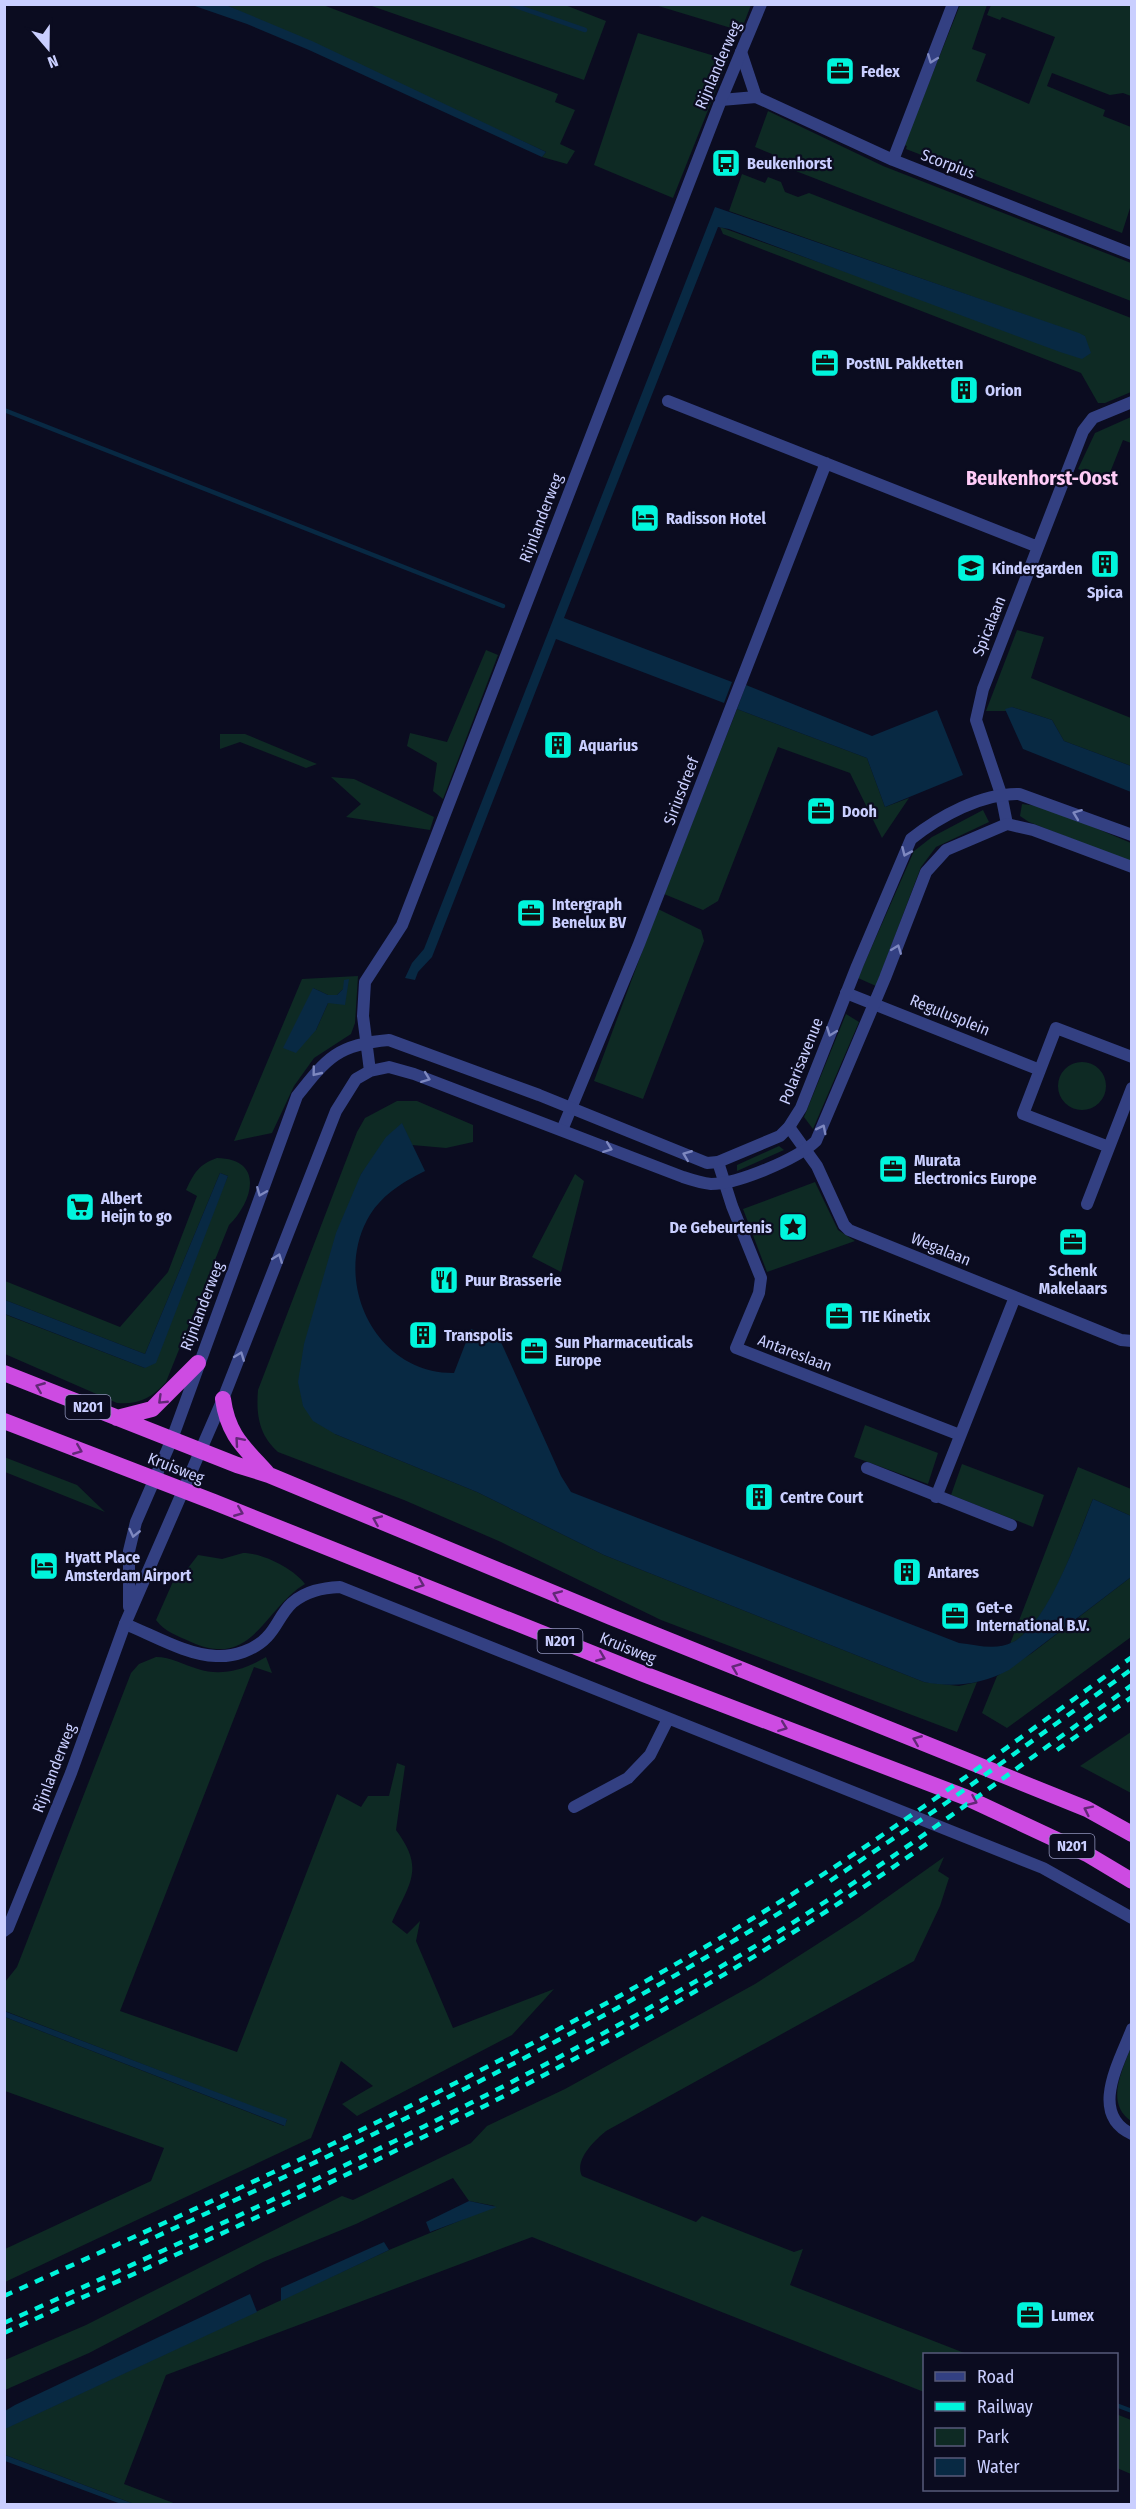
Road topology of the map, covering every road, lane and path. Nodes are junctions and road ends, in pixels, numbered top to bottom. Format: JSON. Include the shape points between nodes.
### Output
{"nodes":[{"id":1,"x":761,"y":4,"type":"edge"},
{"id":2,"x":953,"y":4,"type":"edge"},
{"id":3,"x":741,"y":52,"type":"junction"},
{"id":4,"x":756,"y":97,"type":"junction"},
{"id":5,"x":721,"y":100,"type":"junction"},
{"id":6,"x":893,"y":160,"type":"junction"},
{"id":7,"x":1131,"y":254,"type":"edge"},
{"id":8,"x":669,"y":401,"type":"dead end"},
{"id":9,"x":1131,"y":402,"type":"edge"},
{"id":10,"x":826,"y":463,"type":"junction"},
{"id":11,"x":1038,"y":547,"type":"junction"},
{"id":12,"x":1001,"y":794,"type":"junction"},
{"id":13,"x":1007,"y":825,"type":"junction"},
{"id":14,"x":1131,"y":836,"type":"edge"},
{"id":15,"x":1131,"y":867,"type":"edge"},
{"id":16,"x":846,"y":993,"type":"junction"},
{"id":17,"x":874,"y":1004,"type":"junction"},
{"id":18,"x":364,"y":1042,"type":"junction"},
{"id":19,"x":1131,"y":1057,"type":"edge"},
{"id":20,"x":1040,"y":1070,"type":"junction"},
{"id":21,"x":370,"y":1071,"type":"junction"},
{"id":22,"x":1131,"y":1088,"type":"edge"},
{"id":23,"x":1128,"y":1105,"type":"edge"},
{"id":24,"x":570,"y":1107,"type":"junction"},
{"id":25,"x":789,"y":1127,"type":"junction"},
{"id":26,"x":562,"y":1130,"type":"junction"},
{"id":27,"x":1109,"y":1147,"type":"junction"},
{"id":28,"x":807,"y":1150,"type":"junction"},
{"id":29,"x":718,"y":1162,"type":"junction"},
{"id":30,"x":723,"y":1183,"type":"junction"},
{"id":31,"x":1087,"y":1204,"type":"dead end"},
{"id":32,"x":1015,"y":1297,"type":"junction"},
{"id":33,"x":1131,"y":1341,"type":"edge"},
{"id":34,"x":198,"y":1363,"type":"junction"},
{"id":35,"x":4,"y":1373,"type":"edge"},
{"id":36,"x":223,"y":1399,"type":"junction"},
{"id":37,"x":116,"y":1418,"type":"junction"},
{"id":38,"x":4,"y":1421,"type":"edge"},
{"id":39,"x":960,"y":1435,"type":"junction"},
{"id":40,"x":172,"y":1439,"type":"junction"},
{"id":41,"x":202,"y":1451,"type":"junction"},
{"id":42,"x":867,"y":1468,"type":"dead end"},
{"id":43,"x":269,"y":1475,"type":"junction"},
{"id":44,"x":155,"y":1479,"type":"junction"},
{"id":45,"x":184,"y":1490,"type":"junction"},
{"id":46,"x":936,"y":1497,"type":"junction"},
{"id":47,"x":1011,"y":1525,"type":"dead end"},
{"id":48,"x":127,"y":1619,"type":"junction"},
{"id":49,"x":668,"y":1719,"type":"junction"},
{"id":50,"x":574,"y":1807,"type":"dead end"},
{"id":51,"x":1131,"y":1834,"type":"edge"},
{"id":52,"x":1131,"y":1881,"type":"edge"},
{"id":53,"x":1131,"y":1918,"type":"edge"},
{"id":54,"x":4,"y":1931,"type":"edge"},
{"id":55,"x":1131,"y":2029,"type":"edge"},
{"id":56,"x":1131,"y":2134,"type":"edge"}],
"edges":[{"from":1,"to":3,"type":"street","name":"Rijnlanderweg"},
{"from":2,"to":6,"type":"street","one_way":true},
{"from":3,"to":4,"type":"street"},
{"from":3,"to":5,"type":"street","name":"Rijnlanderweg"},
{"from":4,"to":5,"type":"street","name":"Scorpius"},
{"from":4,"to":6,"type":"street","name":"Scorpius"},
{"from":5,"to":18,"type":"street","name":"Rijnlanderweg","via":[[402,925],[365,982]]},
{"from":6,"to":7,"type":"street","name":"Scorpius"},
{"from":8,"to":10,"type":"street"},
{"from":9,"to":11,"type":"street","name":"Spicalaan","via":[[1093,418],[1083,431]]},
{"from":10,"to":11,"type":"street"},
{"from":10,"to":24,"type":"street","name":"Siriusdreef","via":[[639,944]]},
{"from":11,"to":12,"type":"street","name":"Spicalaan","via":[[982,689],[976,720]]},
{"from":12,"to":13,"type":"street","name":"Spicalaan"},
{"from":14,"to":12,"type":"street","name":"Polarisavenue","one_way":true,"via":[[1043,801]]},
{"from":12,"to":16,"type":"street","name":"Polarisavenue","one_way":true,"via":[[929,825],[911,839]]},
{"from":13,"to":15,"type":"street","via":[[1033,830]]},
{"from":17,"to":13,"type":"street","one_way":true,"via":[[926,872],[946,850]]},
{"from":16,"to":17,"type":"street","name":"Regulusplein"},
{"from":16,"to":25,"type":"street","name":"Polarisavenue","one_way":true,"via":[[801,1108]]},
{"from":17,"to":20,"type":"street","name":"Regulusplein"},
{"from":28,"to":17,"type":"street","one_way":true,"via":[[828,1118]]},
{"from":18,"to":21,"type":"street","name":"Rijnlanderweg"},
{"from":18,"to":24,"type":"street","via":[[399,1044]]},
{"from":18,"to":34,"type":"street","name":"Rijnlanderweg","one_way":true,"via":[[324,1063],[297,1096]]},
{"from":19,"to":20,"type":"street","via":[[1056,1029]]},
{"from":20,"to":27,"type":"street","via":[[1023,1113]]},
{"from":21,"to":26,"type":"street","one_way":true,"via":[[388,1067],[414,1074]]},
{"from":36,"to":21,"type":"street","name":"Rijnlanderweg","one_way":true,"via":[[324,1137],[346,1092],[356,1079]]},
{"from":22,"to":23,"type":"street"},
{"from":23,"to":27,"type":"street"},
{"from":24,"to":26,"type":"street","name":"Siriusdreef"},
{"from":29,"to":24,"type":"street","one_way":true,"via":[[707,1163]]},
{"from":25,"to":28,"type":"street","name":"Wegalaan"},
{"from":25,"to":29,"type":"street","name":"Polarisavenue","via":[[780,1136]]},
{"from":26,"to":30,"type":"street","one_way":true,"via":[[683,1177],[709,1184]]},
{"from":27,"to":31,"type":"street"},
{"from":28,"to":30,"type":"street"},
{"from":28,"to":32,"type":"street","name":"Wegalaan","via":[[849,1230]]},
{"from":29,"to":30,"type":"street","name":"Antareslaan"},
{"from":30,"to":39,"type":"street","name":"Antareslaan","via":[[761,1278],[759,1293],[736,1348]]},
{"from":32,"to":33,"type":"street","name":"Wegalaan"},
{"from":32,"to":39,"type":"street"},
{"from":34,"to":37,"type":"highway","one_way":true,"via":[[152,1409]]},
{"from":34,"to":40,"type":"street","name":"Rijnlanderweg"},
{"from":37,"to":35,"type":"highway","name":"Kruisweg","number":"N201","one_way":true},
{"from":36,"to":41,"type":"street","name":"Rijnlanderweg"},
{"from":43,"to":36,"type":"highway","one_way":true,"via":[[232,1433]]},
{"from":37,"to":40,"type":"highway","name":"Kruisweg","number":"N201"},
{"from":38,"to":44,"type":"highway","name":"Kruisweg","number":"N201","one_way":true},
{"from":39,"to":46,"type":"street"},
{"from":40,"to":41,"type":"highway","name":"Kruisweg","number":"N201"},
{"from":40,"to":44,"type":"street","name":"Rijnlanderweg"},
{"from":41,"to":43,"type":"highway","name":"Kruisweg","number":"N201"},
{"from":41,"to":45,"type":"street","name":"Rijnlanderweg"},
{"from":42,"to":46,"type":"street"},
{"from":51,"to":43,"type":"highway","name":"Kruisweg","number":"N201","one_way":true,"via":[[1087,1809]]},
{"from":44,"to":45,"type":"highway","name":"Kruisweg","number":"N201"},
{"from":44,"to":48,"type":"street","name":"Rijnlanderweg","one_way":true,"via":[[136,1522],[129,1551]]},
{"from":45,"to":48,"type":"street","name":"Rijnlanderweg"},
{"from":45,"to":52,"type":"highway","name":"Kruisweg","number":"N201","one_way":true,"via":[[641,1673],[965,1797],[1087,1854]]},
{"from":46,"to":47,"type":"street"},
{"from":48,"to":49,"type":"street","via":[[194,1652],[234,1655],[267,1637],[292,1604],[308,1593],[339,1587]]},
{"from":48,"to":54,"type":"street","name":"Rijnlanderweg","via":[[71,1773],[9,1928]]},
{"from":49,"to":50,"type":"street","via":[[650,1755],[628,1778]]},
{"from":49,"to":53,"type":"street","via":[[1043,1868]]},
{"from":55,"to":56,"type":"street","via":[[1109,2094],[1111,2115],[1116,2124]]}]}
